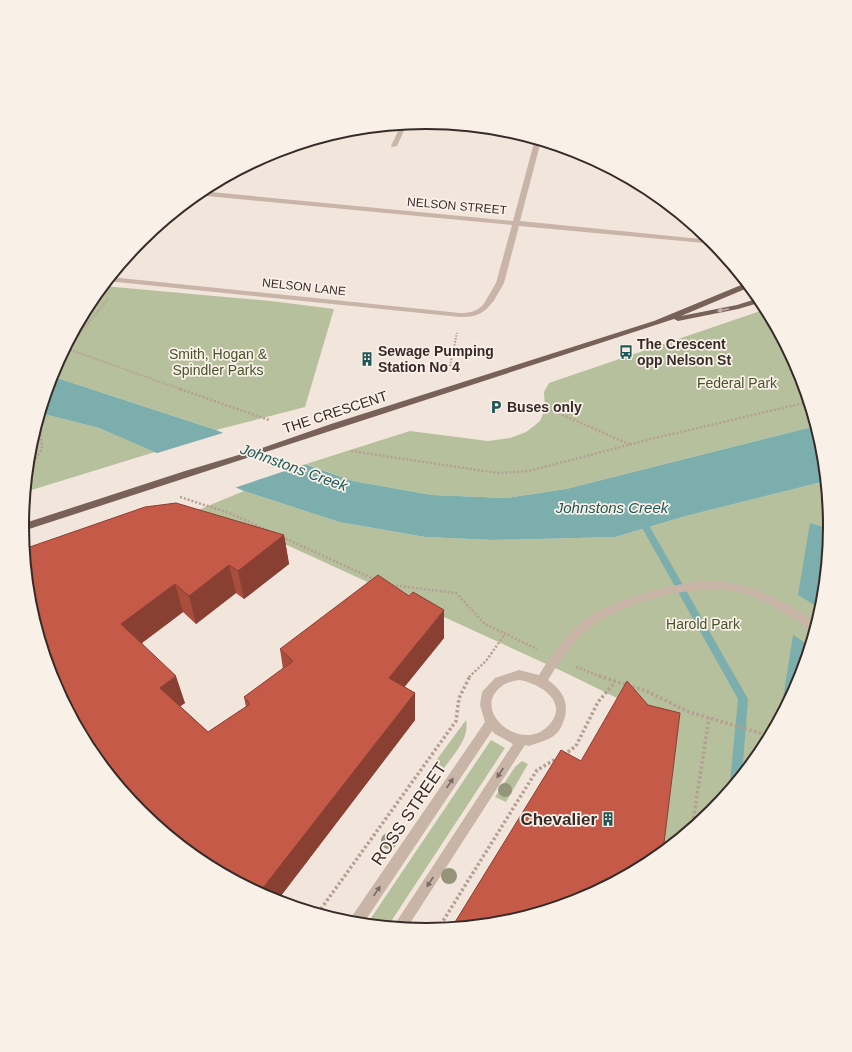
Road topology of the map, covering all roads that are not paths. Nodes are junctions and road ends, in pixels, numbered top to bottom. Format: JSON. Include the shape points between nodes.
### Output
{"nodes":[{"id":1,"x":401,"y":130,"type":"edge"},
{"id":2,"x":537,"y":145,"type":"edge"},
{"id":3,"x":394,"y":146,"type":"dead end"},
{"id":4,"x":208,"y":194,"type":"edge"},
{"id":5,"x":518,"y":222,"type":"junction"},
{"id":6,"x":702,"y":241,"type":"edge"},
{"id":7,"x":115,"y":280,"type":"edge"},
{"id":8,"x":744,"y":288,"type":"edge"},
{"id":9,"x":754,"y":302,"type":"edge"},
{"id":10,"x":657,"y":323,"type":"junction"},
{"id":11,"x":29,"y":526,"type":"edge"},
{"id":12,"x":810,"y":624,"type":"edge"},
{"id":13,"x":541,"y":681,"type":"junction"},
{"id":14,"x":491,"y":723,"type":"junction"},
{"id":15,"x":522,"y":740,"type":"junction"},
{"id":16,"x":359,"y":917,"type":"edge"},
{"id":17,"x":404,"y":922,"type":"edge"}],
"edges":[{"from":1,"to":3,"type":"street"},
{"from":2,"to":5,"type":"street","name":"NELSON LANE"},
{"from":4,"to":5,"type":"street","name":"NELSON STREET"},
{"from":5,"to":6,"type":"street","name":"NELSON STREET"},
{"from":5,"to":7,"type":"street","name":"NELSON LANE","via":[[500,283],[481,312],[473,315]]},
{"from":8,"to":10,"type":"main road","name":"THE CRESCENT"},
{"from":9,"to":10,"type":"main road","name":"THE CRESCENT","one_way":true},
{"from":10,"to":11,"type":"main road","name":"THE CRESCENT"},
{"from":12,"to":13,"type":"street","via":[[772,601],[753,593],[730,587],[699,586],[624,605],[589,622],[572,636]]},
{"from":13,"to":14,"type":"street","via":[[519,675],[498,682],[489,691],[485,704]]},
{"from":13,"to":15,"type":"street","via":[[557,695],[561,715],[551,732],[537,738]]},
{"from":14,"to":15,"type":"street","via":[[501,733]]},
{"from":16,"to":14,"type":"street","name":"ROSS STREET","one_way":true},
{"from":15,"to":17,"type":"street","one_way":true}]}
